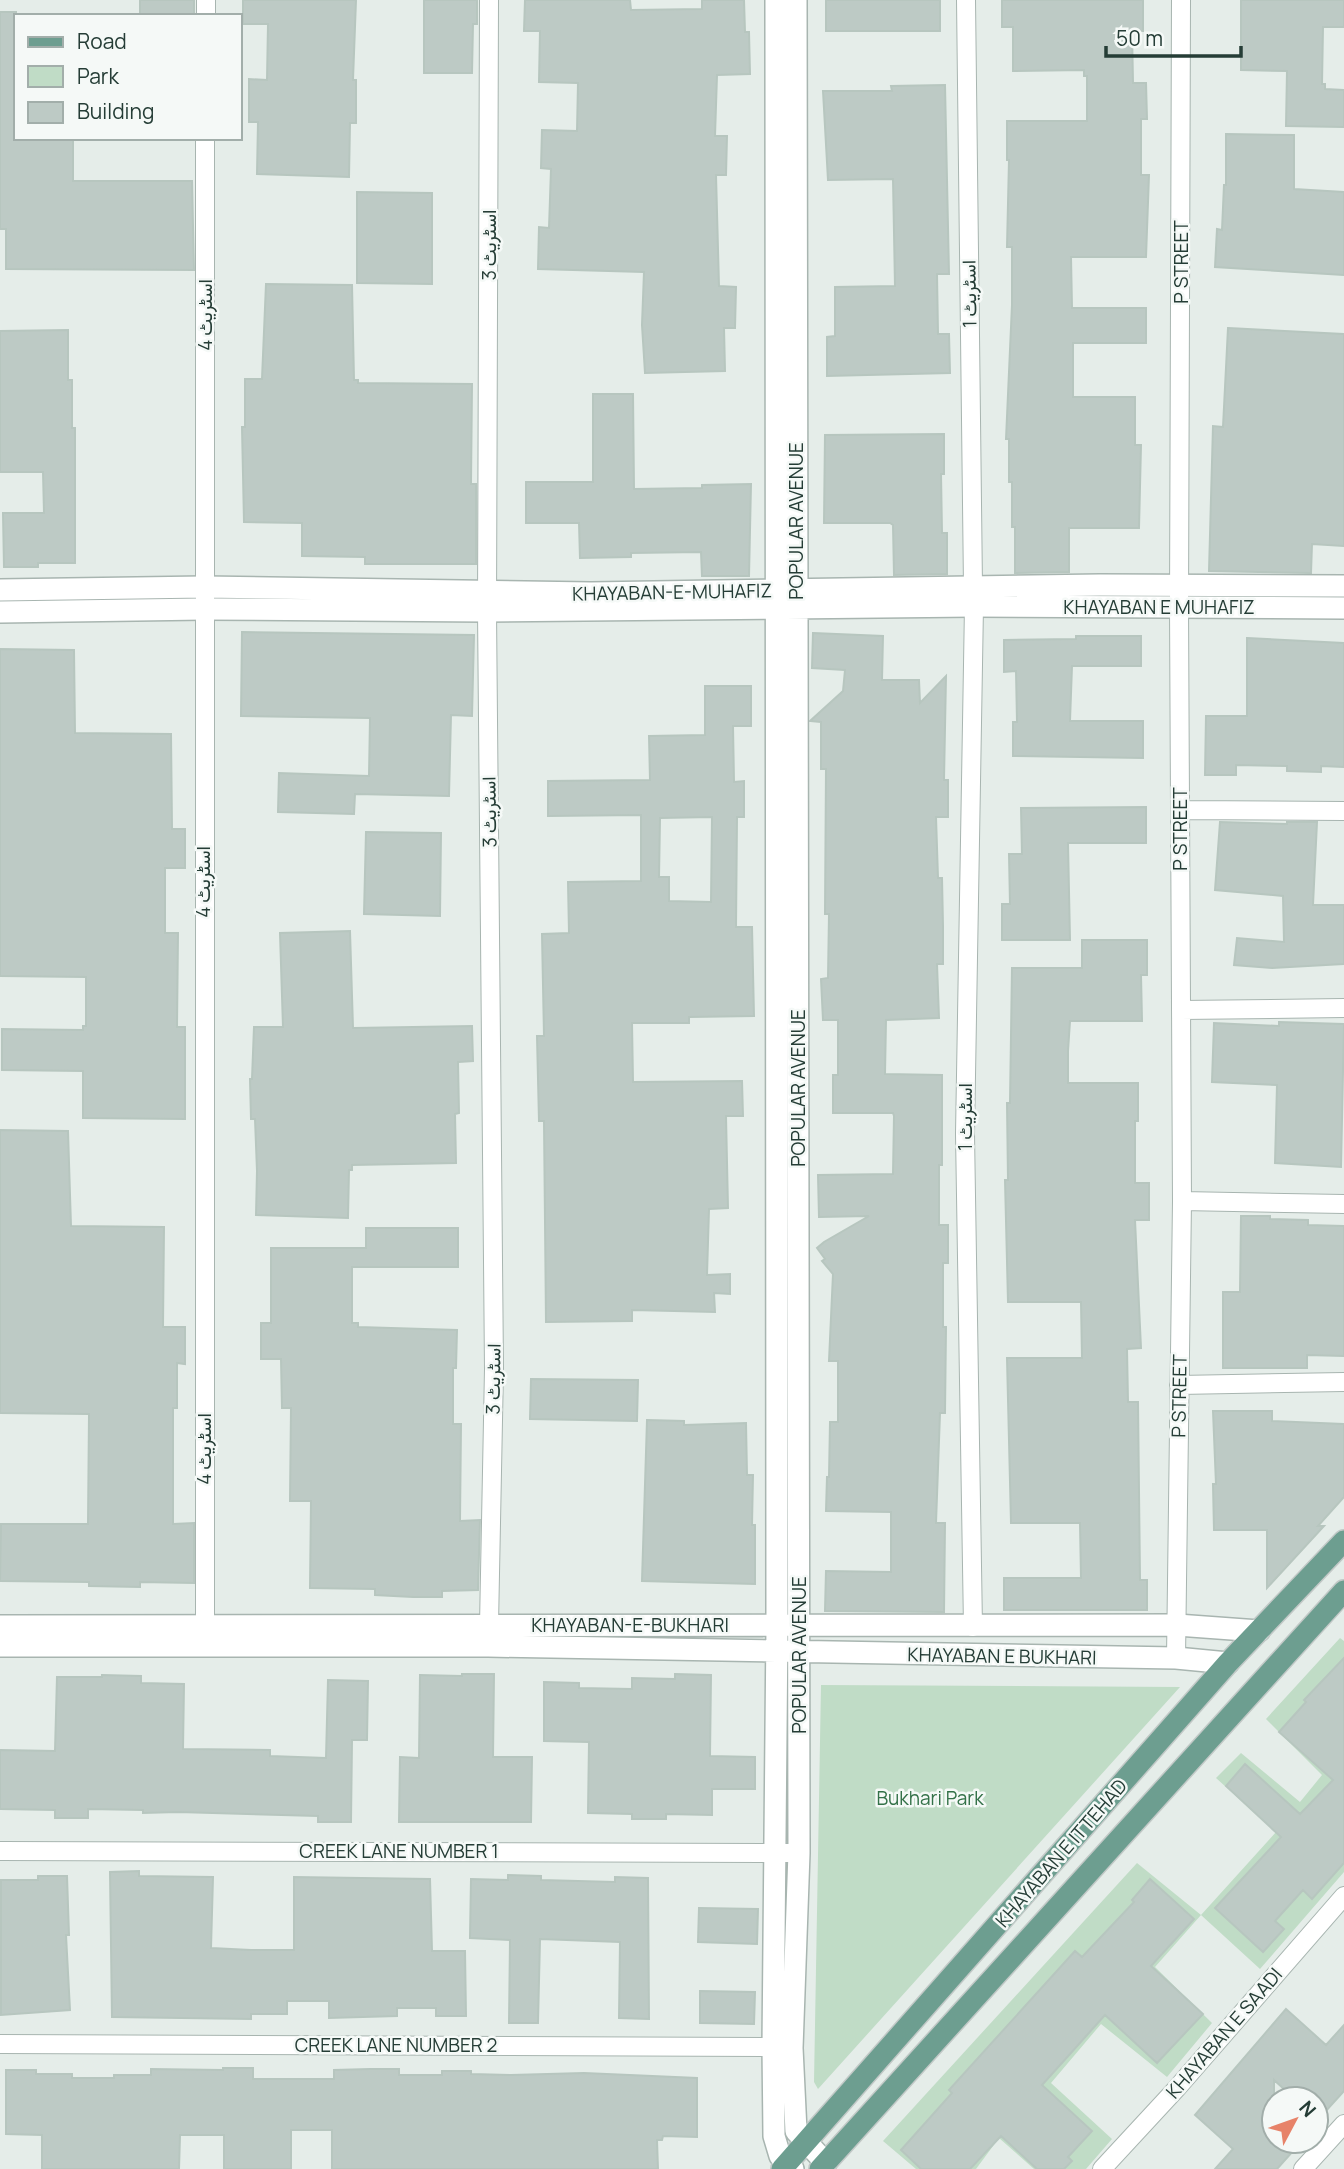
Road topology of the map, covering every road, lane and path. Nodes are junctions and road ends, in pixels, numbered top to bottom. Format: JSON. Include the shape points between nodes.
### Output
{"nodes":[{"id":1,"x":489,"y":0,"type":"edge"},
{"id":2,"x":776,"y":0,"type":"edge"},
{"id":3,"x":796,"y":0,"type":"edge"},
{"id":4,"x":967,"y":0,"type":"edge"},
{"id":5,"x":1181,"y":0,"type":"edge"},
{"id":6,"x":205,"y":140,"type":"edge"},
{"id":7,"x":1344,"y":586,"type":"edge"},
{"id":8,"x":0,"y":590,"type":"edge"},
{"id":9,"x":1180,"y":596,"type":"junction"},
{"id":10,"x":974,"y":597,"type":"junction"},
{"id":11,"x":204,"y":598,"type":"junction"},
{"id":12,"x":786,"y":599,"type":"junction"},
{"id":13,"x":487,"y":602,"type":"junction"},
{"id":14,"x":1344,"y":608,"type":"edge"},
{"id":15,"x":0,"y":612,"type":"edge"},
{"id":16,"x":1180,"y":810,"type":"junction"},
{"id":17,"x":1344,"y":811,"type":"edge"},
{"id":18,"x":1344,"y":1008,"type":"edge"},
{"id":19,"x":1181,"y":1010,"type":"junction"},
{"id":20,"x":1182,"y":1201,"type":"junction"},
{"id":21,"x":1344,"y":1204,"type":"edge"},
{"id":22,"x":1344,"y":1382,"type":"edge"},
{"id":23,"x":1179,"y":1385,"type":"junction"},
{"id":24,"x":1344,"y":1541,"type":"edge"},
{"id":25,"x":1344,"y":1591,"type":"edge"},
{"id":26,"x":205,"y":1625,"type":"junction"},
{"id":27,"x":489,"y":1625,"type":"junction"},
{"id":28,"x":1177,"y":1625,"type":"junction"},
{"id":29,"x":0,"y":1626,"type":"edge"},
{"id":30,"x":777,"y":1626,"type":"junction"},
{"id":31,"x":799,"y":1626,"type":"junction"},
{"id":32,"x":973,"y":1627,"type":"junction"},
{"id":33,"x":1259,"y":1631,"type":"junction"},
{"id":34,"x":132,"y":1635,"type":"junction"},
{"id":35,"x":0,"y":1646,"type":"edge"},
{"id":36,"x":776,"y":1652,"type":"junction"},
{"id":37,"x":799,"y":1653,"type":"junction"},
{"id":38,"x":1176,"y":1658,"type":"junction"},
{"id":39,"x":1228,"y":1664,"type":"junction"},
{"id":40,"x":0,"y":1851,"type":"edge"},
{"id":41,"x":774,"y":1852,"type":"junction"},
{"id":42,"x":799,"y":1853,"type":"junction"},
{"id":43,"x":1344,"y":1896,"type":"edge"},
{"id":44,"x":0,"y":2043,"type":"edge"},
{"id":45,"x":783,"y":2047,"type":"junction"},
{"id":46,"x":1344,"y":2124,"type":"edge"},
{"id":47,"x":805,"y":2143,"type":"junction"},
{"id":48,"x":823,"y":2166,"type":"edge"},
{"id":49,"x":788,"y":2167,"type":"edge"},
{"id":50,"x":1102,"y":2169,"type":"edge"},
{"id":51,"x":1303,"y":2169,"type":"edge"}],
"edges":[{"from":1,"to":13,"type":"street","name":"اسٹریٹ 3"},
{"from":2,"to":12,"type":"street","name":"POPULAR AVENUE"},
{"from":3,"to":12,"type":"street","name":"POPULAR AVENUE"},
{"from":4,"to":10,"type":"street","name":"اسٹریٹ 1"},
{"from":5,"to":9,"type":"street","name":"P STREET"},
{"from":6,"to":11,"type":"street","name":"اسٹریٹ 4"},
{"from":7,"to":9,"type":"street","name":"KHAYABAN-E-MUHAFIZ"},
{"from":8,"to":11,"type":"street","name":"KHAYABAN-E-MUHAFIZ"},
{"from":9,"to":10,"type":"street","name":"KHAYABAN-E-MUHAFIZ"},
{"from":9,"to":14,"type":"street","name":"KHAYABAN E MUHAFIZ"},
{"from":9,"to":16,"type":"street","name":"P STREET"},
{"from":10,"to":12,"type":"street","name":"KHAYABAN-E-MUHAFIZ"},
{"from":10,"to":32,"type":"street","name":"اسٹریٹ 1","via":[[965,1134]]},
{"from":11,"to":13,"type":"street","name":"KHAYABAN-E-MUHAFIZ"},
{"from":11,"to":15,"type":"street","name":"KHAYABAN-E-MUHAFIZ"},
{"from":11,"to":26,"type":"street","name":"اسٹریٹ 4"},
{"from":12,"to":13,"type":"street","name":"KHAYABAN-E-MUHAFIZ"},
{"from":12,"to":30,"type":"street","name":"POPULAR AVENUE"},
{"from":12,"to":31,"type":"street","name":"POPULAR AVENUE"},
{"from":13,"to":27,"type":"street","name":"اسٹریٹ 3","via":[[494,1369]]},
{"from":16,"to":17,"type":"street"},
{"from":16,"to":19,"type":"street","name":"P STREET"},
{"from":18,"to":19,"type":"street"},
{"from":19,"to":20,"type":"street","name":"P STREET"},
{"from":20,"to":21,"type":"street"},
{"from":20,"to":23,"type":"street","name":"P STREET"},
{"from":22,"to":23,"type":"street"},
{"from":23,"to":28,"type":"street","name":"P STREET"},
{"from":24,"to":33,"type":"main road","name":"KHAYABAN E ITTEHAD"},
{"from":25,"to":48,"type":"main road","name":"KHAYABAN E ITTEHAD"},
{"from":26,"to":27,"type":"street","name":"KHAYABAN-E-BUKHARI"},
{"from":26,"to":34,"type":"street","name":"KHAYABAN-E-BUKHARI"},
{"from":27,"to":30,"type":"street","name":"KHAYABAN-E-BUKHARI"},
{"from":28,"to":32,"type":"street","name":"KHAYABAN-E-BUKHARI"},
{"from":28,"to":33,"type":"street","name":"KHAYABAN-E-BUKHARI"},
{"from":28,"to":38,"type":"street","name":"P STREET"},
{"from":29,"to":34,"type":"street","name":"KHAYABAN-E-BUKHARI"},
{"from":30,"to":31,"type":"street","name":"KHAYABAN-E-BUKHARI"},
{"from":30,"to":36,"type":"street","name":"POPULAR AVENUE"},
{"from":31,"to":32,"type":"street","name":"KHAYABAN-E-BUKHARI"},
{"from":31,"to":37,"type":"street","name":"POPULAR AVENUE"},
{"from":33,"to":39,"type":"main road","name":"KHAYABAN E ITTEHAD"},
{"from":34,"to":35,"type":"street","name":"KHAYABAN-E-BUKHARI"},
{"from":34,"to":36,"type":"street","name":"KHAYABAN-E-BUKHARI"},
{"from":36,"to":37,"type":"street","name":"KHAYABAN E BUKHARI"},
{"from":36,"to":41,"type":"street","name":"POPULAR AVENUE"},
{"from":37,"to":38,"type":"street","name":"KHAYABAN E BUKHARI"},
{"from":37,"to":42,"type":"street","name":"POPULAR AVENUE"},
{"from":38,"to":39,"type":"street","name":"KHAYABAN E BUKHARI"},
{"from":39,"to":47,"type":"main road","name":"KHAYABAN E ITTEHAD"},
{"from":40,"to":41,"type":"street","name":"CREEK LANE NUMBER 1"},
{"from":41,"to":42,"type":"street","name":"CREEK LANE NUMBER 1"},
{"from":41,"to":45,"type":"street","name":"POPULAR AVENUE"},
{"from":42,"to":45,"type":"street","name":"POPULAR AVENUE"},
{"from":43,"to":50,"type":"street","name":"KHAYABAN E SAADI"},
{"from":44,"to":45,"type":"street","name":"CREEK LANE NUMBER 2"},
{"from":45,"to":47,"type":"street","name":"POPULAR AVENUE","via":[[794,2123]]},
{"from":45,"to":49,"type":"street","name":"POPULAR AVENUE","via":[[774,2136]]},
{"from":46,"to":51,"type":"street"},
{"from":47,"to":48,"type":"street","name":"POPULAR AVENUE"},
{"from":47,"to":49,"type":"main road","name":"KHAYABAN E ITTEHAD"}]}
